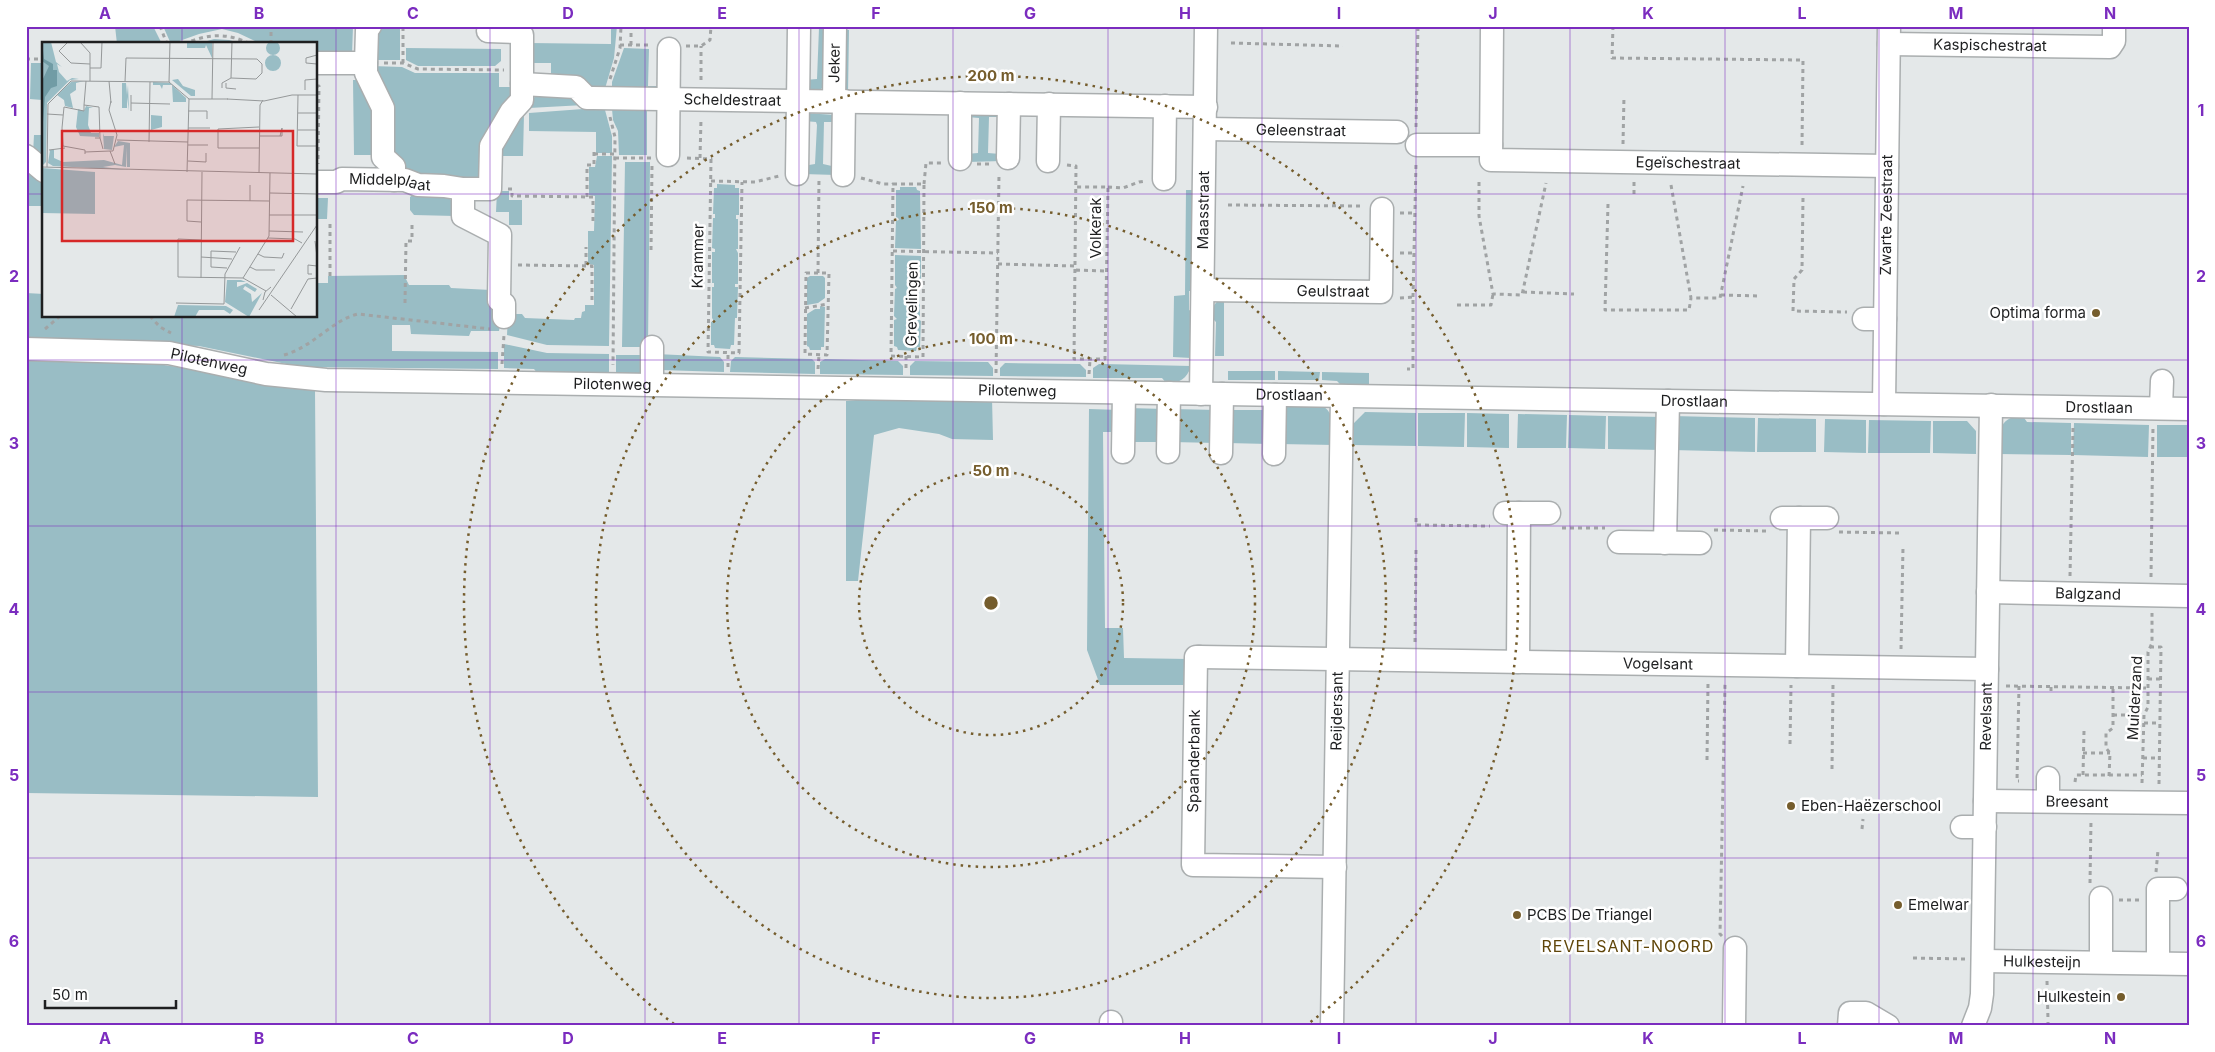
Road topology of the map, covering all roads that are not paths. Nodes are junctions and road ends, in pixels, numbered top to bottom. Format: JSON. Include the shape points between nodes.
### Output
{"nodes":[{"id":1,"x":370,"y":26,"type":"edge"},
{"id":2,"x":835,"y":26,"type":"edge"},
{"id":3,"x":1206,"y":26,"type":"edge"},
{"id":4,"x":1492,"y":26,"type":"edge"},
{"id":5,"x":799,"y":28,"type":"dead end"},
{"id":6,"x":517,"y":29,"type":"edge"},
{"id":7,"x":488,"y":31,"type":"dead end"},
{"id":8,"x":1889,"y":35,"type":"edge"},
{"id":9,"x":2104,"y":44,"type":"edge"},
{"id":10,"x":669,"y":47,"type":"road end"},
{"id":11,"x":318,"y":63,"type":"edge"},
{"id":12,"x":373,"y":63,"type":"junction"},
{"id":13,"x":518,"y":77,"type":"junction"},
{"id":14,"x":668,"y":99,"type":"junction"},
{"id":15,"x":797,"y":101,"type":"junction"},
{"id":16,"x":839,"y":101,"type":"junction"},
{"id":17,"x":960,"y":103,"type":"junction"},
{"id":18,"x":1009,"y":104,"type":"junction"},
{"id":19,"x":1049,"y":104,"type":"junction"},
{"id":20,"x":1165,"y":106,"type":"junction"},
{"id":21,"x":1205,"y":118,"type":"junction"},
{"id":22,"x":1411,"y":144,"type":"joint"},
{"id":23,"x":1491,"y":153,"type":"junction"},
{"id":24,"x":383,"y":157,"type":"junction"},
{"id":25,"x":660,"y":158,"type":"road end"},
{"id":26,"x":960,"y":159,"type":"dead end"},
{"id":27,"x":1048,"y":161,"type":"dead end"},
{"id":28,"x":1004,"y":162,"type":"road end"},
{"id":29,"x":1887,"y":166,"type":"junction"},
{"id":30,"x":796,"y":174,"type":"dead end"},
{"id":31,"x":842,"y":175,"type":"dead end"},
{"id":32,"x":370,"y":180,"type":"junction"},
{"id":33,"x":394,"y":180,"type":"junction"},
{"id":34,"x":1157,"y":180,"type":"road end"},
{"id":35,"x":318,"y":182,"type":"edge"},
{"id":36,"x":463,"y":189,"type":"junction"},
{"id":37,"x":1375,"y":208,"type":"road end"},
{"id":38,"x":1203,"y":290,"type":"junction"},
{"id":39,"x":498,"y":323,"type":"road end"},
{"id":40,"x":32,"y":340,"type":"edge"},
{"id":41,"x":652,"y":347,"type":"dead end"},
{"id":42,"x":2162,"y":381,"type":"dead end"},
{"id":43,"x":652,"y":385,"type":"junction"},
{"id":44,"x":1124,"y":393,"type":"junction"},
{"id":45,"x":1169,"y":393,"type":"junction"},
{"id":46,"x":1212,"y":394,"type":"junction"},
{"id":47,"x":1275,"y":395,"type":"junction"},
{"id":48,"x":1342,"y":396,"type":"junction"},
{"id":49,"x":1668,"y":400,"type":"junction"},
{"id":50,"x":1884,"y":404,"type":"junction"},
{"id":51,"x":1991,"y":406,"type":"junction"},
{"id":52,"x":2157,"y":408,"type":"junction"},
{"id":53,"x":2189,"y":409,"type":"edge"},
{"id":54,"x":1123,"y":452,"type":"dead end"},
{"id":55,"x":1168,"y":452,"type":"dead end"},
{"id":56,"x":1221,"y":453,"type":"dead end"},
{"id":57,"x":1274,"y":454,"type":"dead end"},
{"id":58,"x":1555,"y":521,"type":"road end"},
{"id":59,"x":1832,"y":525,"type":"road end"},
{"id":60,"x":1614,"y":535,"type":"road end"},
{"id":61,"x":1705,"y":536,"type":"road end"},
{"id":62,"x":1665,"y":542,"type":"junction"},
{"id":63,"x":1988,"y":592,"type":"junction"},
{"id":64,"x":2189,"y":596,"type":"edge"},
{"id":65,"x":1338,"y":659,"type":"junction"},
{"id":66,"x":1518,"y":662,"type":"junction"},
{"id":67,"x":1794,"y":674,"type":"junction"},
{"id":68,"x":1994,"y":677,"type":"junction"},
{"id":69,"x":2048,"y":778,"type":"dead end"},
{"id":70,"x":2173,"y":800,"type":"edge"},
{"id":71,"x":1985,"y":801,"type":"junction"},
{"id":72,"x":2048,"y":801,"type":"junction"},
{"id":73,"x":1962,"y":827,"type":"dead end"},
{"id":74,"x":1985,"y":827,"type":"junction"},
{"id":75,"x":1335,"y":867,"type":"junction"},
{"id":76,"x":2176,"y":889,"type":"dead end"},
{"id":77,"x":2102,"y":895,"type":"road end"},
{"id":78,"x":1730,"y":944,"type":"road end"},
{"id":79,"x":1983,"y":962,"type":"junction"},
{"id":80,"x":2101,"y":962,"type":"junction"},
{"id":81,"x":2158,"y":963,"type":"junction"},
{"id":82,"x":2189,"y":964,"type":"edge"},
{"id":83,"x":1977,"y":1024,"type":"edge"},
{"id":84,"x":1332,"y":1026,"type":"edge"},
{"id":85,"x":1734,"y":1026,"type":"edge"},
{"id":86,"x":1849,"y":1026,"type":"edge"},
{"id":87,"x":1888,"y":1026,"type":"edge"}],
"edges":[{"from":1,"to":12,"type":"street","via":[[367,30]]},
{"from":2,"to":16,"type":"street","name":"Jeker"},
{"from":3,"to":21,"type":"street","name":"Maasstraat"},
{"from":4,"to":23,"type":"street"},
{"from":5,"to":15,"type":"street","name":"Scheldestraat"},
{"from":6,"to":7,"type":"street"},
{"from":6,"to":13,"type":"street","via":[[522,35]]},
{"from":8,"to":9,"type":"street","name":"Kaspischestraat"},
{"from":8,"to":29,"type":"street","name":"Zwarte Zeestraat"},
{"from":10,"to":14,"type":"street","name":"Scheldestraat"},
{"from":11,"to":12,"type":"street"},
{"from":12,"to":24,"type":"street","via":[[366,73],[383,108]]},
{"from":13,"to":14,"type":"street","name":"Scheldestraat","via":[[576,88],[587,98]]},
{"from":13,"to":36,"type":"street","name":"Middelplaat","via":[[522,100],[491,146],[490,189]]},
{"from":14,"to":15,"type":"street","name":"Scheldestraat"},
{"from":14,"to":25,"type":"street","name":"Scheldestraat"},
{"from":15,"to":16,"type":"street","name":"Scheldestraat"},
{"from":15,"to":30,"type":"street","name":"Scheldestraat"},
{"from":16,"to":17,"type":"street","name":"Scheldestraat"},
{"from":16,"to":31,"type":"street"},
{"from":17,"to":18,"type":"street","name":"Scheldestraat"},
{"from":17,"to":26,"type":"street"},
{"from":18,"to":19,"type":"street","name":"Scheldestraat"},
{"from":18,"to":28,"type":"street"},
{"from":19,"to":20,"type":"street","name":"Scheldestraat"},
{"from":19,"to":27,"type":"street"},
{"from":20,"to":21,"type":"street","name":"Scheldestraat"},
{"from":20,"to":34,"type":"street"},
{"from":21,"to":22,"type":"street","name":"Geleenstraat"},
{"from":21,"to":38,"type":"street","name":"Maasstraat"},
{"from":22,"to":23,"type":"street","name":"Egeïschestraat"},
{"from":23,"to":29,"type":"street","name":"Egeïschestraat"},
{"from":24,"to":32,"type":"street","via":[[370,166]]},
{"from":24,"to":33,"type":"street","via":[[394,167]]},
{"from":29,"to":50,"type":"street","name":"Zwarte Zeestraat","via":[[1868,316]]},
{"from":32,"to":33,"type":"street","name":"Middelplaat"},
{"from":32,"to":35,"type":"street","name":"Middelplaat"},
{"from":33,"to":36,"type":"street","name":"Middelplaat","via":[[405,180],[418,186]]},
{"from":36,"to":39,"type":"street","via":[[463,216],[500,235],[499,300],[504,304]]},
{"from":37,"to":38,"type":"street","name":"Geulstraat","via":[[1381,292]]},
{"from":38,"to":46,"type":"street","name":"Maasstraat"},
{"from":40,"to":43,"type":"street","name":"Pilotenweg","via":[[155,352],[266,374],[326,380]]},
{"from":41,"to":43,"type":"street"},
{"from":42,"to":52,"type":"street"},
{"from":43,"to":44,"type":"street","name":"Pilotenweg"},
{"from":44,"to":45,"type":"street","name":"Pilotenweg"},
{"from":44,"to":54,"type":"street"},
{"from":45,"to":46,"type":"street","name":"Pilotenweg"},
{"from":45,"to":55,"type":"street"},
{"from":46,"to":47,"type":"street","name":"Drostlaan"},
{"from":46,"to":56,"type":"street","name":"Maasstraat"},
{"from":47,"to":48,"type":"street","name":"Drostlaan"},
{"from":47,"to":57,"type":"street"},
{"from":48,"to":49,"type":"street","name":"Drostlaan"},
{"from":48,"to":65,"type":"street","name":"Reijdersant"},
{"from":49,"to":50,"type":"street","name":"Drostlaan"},
{"from":49,"to":62,"type":"street"},
{"from":50,"to":51,"type":"street","name":"Drostlaan"},
{"from":51,"to":52,"type":"street","name":"Drostlaan"},
{"from":51,"to":63,"type":"street","name":"Revelsant"},
{"from":52,"to":53,"type":"street","name":"Drostlaan"},
{"from":58,"to":66,"type":"street","via":[[1506,517]]},
{"from":59,"to":67,"type":"street","via":[[1785,522]]},
{"from":60,"to":62,"type":"street"},
{"from":61,"to":62,"type":"street"},
{"from":63,"to":64,"type":"street","name":"Balgzand"},
{"from":63,"to":68,"type":"street","name":"Revelsant"},
{"from":65,"to":66,"type":"street","name":"Vogelsant"},
{"from":65,"to":75,"type":"street","name":"Reijdersant"},
{"from":65,"to":75,"type":"street","name":"Spaanderbank","via":[[1249,649],[1199,648],[1196,657],[1199,839],[1193,865]]},
{"from":66,"to":67,"type":"street","name":"Vogelsant"},
{"from":67,"to":68,"type":"street","name":"Vogelsant"},
{"from":68,"to":71,"type":"street","name":"Revelsant"},
{"from":69,"to":72,"type":"street"},
{"from":70,"to":72,"type":"street","name":"Breesant"},
{"from":71,"to":72,"type":"street","name":"Breesant"},
{"from":71,"to":74,"type":"street","name":"Revelsant"},
{"from":73,"to":74,"type":"street"},
{"from":74,"to":79,"type":"street","name":"Revelsant"},
{"from":75,"to":84,"type":"street","name":"Reijdersant"},
{"from":76,"to":81,"type":"street","via":[[2158,889]]},
{"from":77,"to":80,"type":"street","name":"Hulkesteijn"},
{"from":78,"to":85,"type":"street"},
{"from":79,"to":80,"type":"street","name":"Hulkesteijn"},
{"from":79,"to":83,"type":"street","name":"Revelsant"},
{"from":80,"to":81,"type":"street","name":"Hulkesteijn"},
{"from":81,"to":82,"type":"street","name":"Hulkesteijn"},
{"from":86,"to":87,"type":"street","via":[[1850,1013],[1866,1013]]}]}
